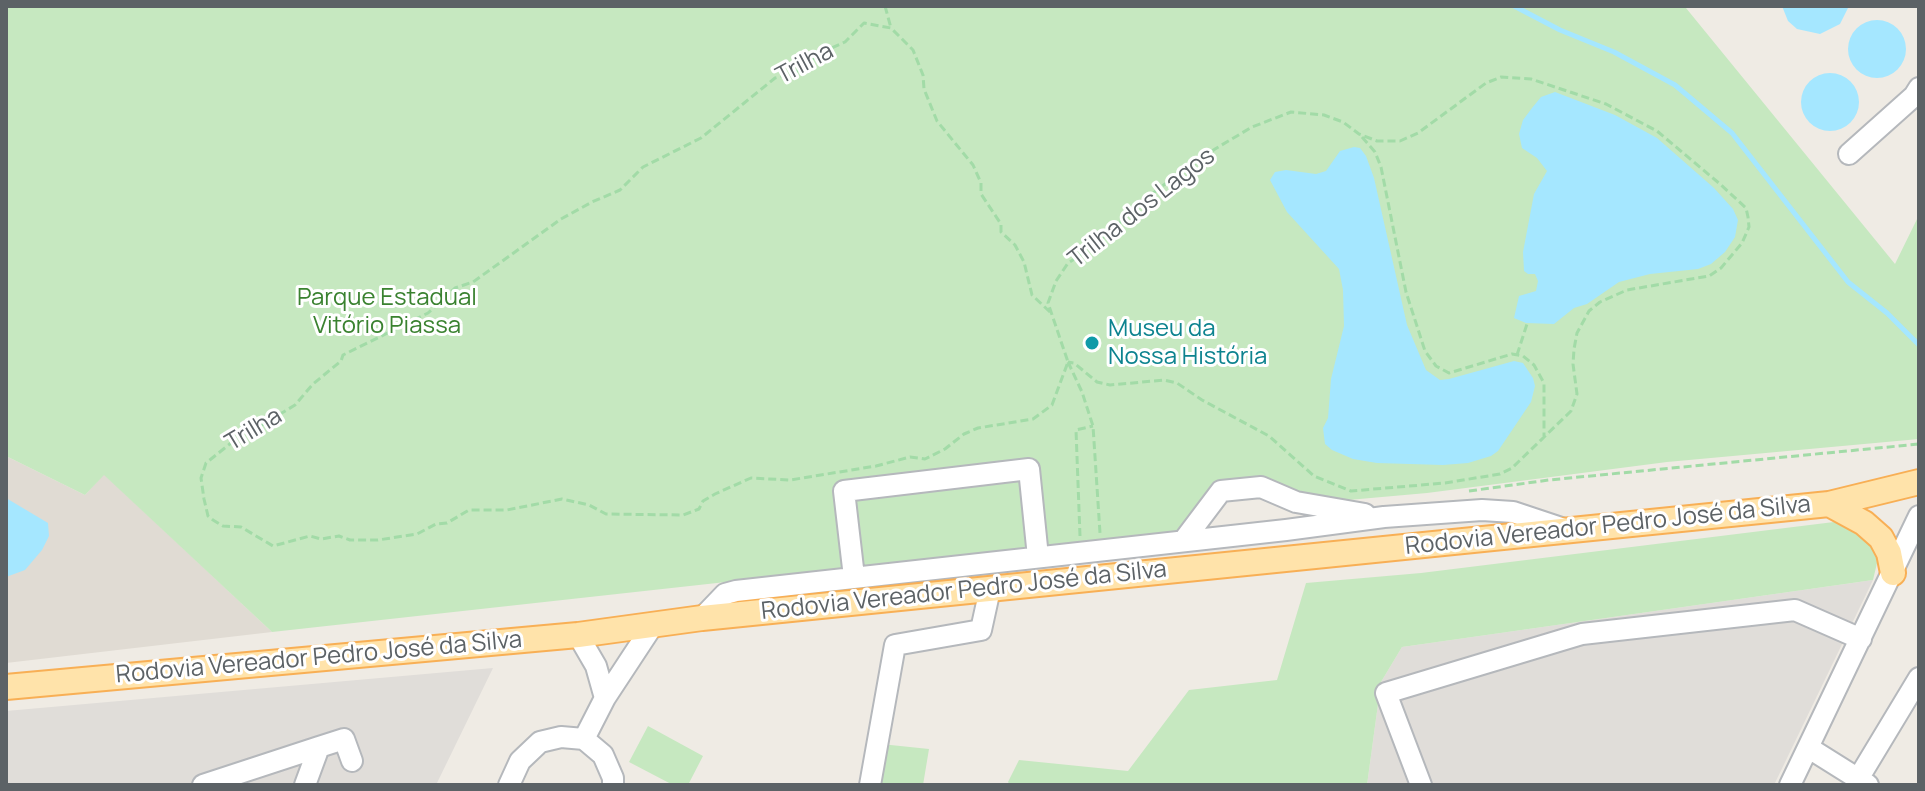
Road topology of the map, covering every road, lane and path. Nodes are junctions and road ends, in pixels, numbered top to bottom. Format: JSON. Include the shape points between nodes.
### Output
{"nodes":[{"id":1,"x":885,"y":6,"type":"edge"},
{"id":2,"x":891,"y":28,"type":"junction"},
{"id":3,"x":1919,"y":88,"type":"edge"},
{"id":4,"x":1359,"y":134,"type":"junction"},
{"id":5,"x":1849,"y":154,"type":"dead end"},
{"id":6,"x":1050,"y":312,"type":"junction"},
{"id":7,"x":1527,"y":324,"type":"dead end"},
{"id":8,"x":1517,"y":355,"type":"junction"},
{"id":9,"x":1068,"y":362,"type":"junction"},
{"id":10,"x":1093,"y":426,"type":"junction"},
{"id":11,"x":1544,"y":438,"type":"junction"},
{"id":12,"x":1919,"y":444,"type":"edge"},
{"id":13,"x":1919,"y":482,"type":"edge"},
{"id":14,"x":1459,"y":493,"type":"dead end"},
{"id":15,"x":1829,"y":504,"type":"junction"},
{"id":16,"x":1919,"y":516,"type":"edge"},
{"id":17,"x":1384,"y":517,"type":"junction"},
{"id":18,"x":1100,"y":528,"type":"junction"},
{"id":19,"x":1568,"y":530,"type":"junction"},
{"id":20,"x":1184,"y":540,"type":"junction"},
{"id":21,"x":1097,"y":547,"type":"junction"},
{"id":22,"x":1038,"y":557,"type":"junction"},
{"id":23,"x":1893,"y":573,"type":"junction"},
{"id":24,"x":854,"y":577,"type":"junction"},
{"id":25,"x":990,"y":589,"type":"junction"},
{"id":26,"x":702,"y":618,"type":"junction"},
{"id":27,"x":653,"y":625,"type":"junction"},
{"id":28,"x":578,"y":635,"type":"junction"},
{"id":29,"x":1861,"y":639,"type":"junction"},
{"id":30,"x":1919,"y":678,"type":"edge"},
{"id":31,"x":6,"y":687,"type":"edge"},
{"id":32,"x":605,"y":698,"type":"junction"},
{"id":33,"x":584,"y":739,"type":"junction"},
{"id":34,"x":319,"y":747,"type":"junction"},
{"id":35,"x":1809,"y":748,"type":"junction"},
{"id":36,"x":352,"y":761,"type":"dead end"},
{"id":37,"x":1863,"y":782,"type":"edge"},
{"id":38,"x":203,"y":785,"type":"edge"},
{"id":39,"x":305,"y":785,"type":"edge"},
{"id":40,"x":509,"y":785,"type":"edge"},
{"id":41,"x":613,"y":785,"type":"edge"},
{"id":42,"x":870,"y":785,"type":"edge"},
{"id":43,"x":1421,"y":785,"type":"edge"},
{"id":44,"x":1790,"y":785,"type":"edge"}],
"edges":[{"from":1,"to":2,"type":"path"},
{"from":2,"to":6,"type":"path","via":[[913,50],[937,121],[973,165],[981,194],[1024,262],[1032,295]]},
{"from":2,"to":9,"type":"path","name":"Trilha","via":[[861,25],[854,36],[795,73],[775,78],[701,138],[643,167],[620,190],[561,219],[473,282],[455,288],[428,313],[343,355],[295,405],[251,427],[206,463],[201,478],[208,516],[273,546],[310,536],[378,540],[417,534],[469,510],[507,510],[562,499],[606,514],[683,515],[751,478],[790,480],[910,457],[925,459],[978,428],[1033,419],[1057,398]]},
{"from":3,"to":5,"type":"street"},
{"from":4,"to":6,"type":"path","name":"Trilha dos Lagos","via":[[1343,122],[1302,111],[1252,127],[1158,189],[1068,263],[1056,281]]},
{"from":4,"to":8,"type":"path","via":[[1381,167],[1406,292],[1425,351],[1449,373]]},
{"from":4,"to":11,"type":"path","name":"Trilha dos Lagos","via":[[1400,141],[1486,83],[1501,77],[1531,79],[1568,89],[1657,131],[1746,208],[1749,227],[1742,243],[1709,276],[1627,290],[1589,311],[1574,349],[1575,403]]},
{"from":6,"to":9,"type":"path"},
{"from":7,"to":8,"type":"path"},
{"from":8,"to":11,"type":"path","via":[[1534,365],[1544,383]]},
{"from":9,"to":10,"type":"path"},
{"from":9,"to":11,"type":"path","name":"Trilha dos Lagos","via":[[1110,385],[1177,383],[1269,436],[1325,483],[1351,491],[1500,474]]},
{"from":10,"to":18,"type":"path"},
{"from":10,"to":21,"type":"path","via":[[1076,430]]},
{"from":12,"to":14,"type":"path"},
{"from":13,"to":15,"type":"main road","name":"Rodovia Vereador Pedro José da Silva"},
{"from":15,"to":19,"type":"main road","name":"Rodovia Vereador Pedro José da Silva"},
{"from":15,"to":23,"type":"main road","via":[[1881,538]]},
{"from":16,"to":23,"type":"street"},
{"from":17,"to":19,"type":"street","via":[[1513,512]]},
{"from":17,"to":20,"type":"street"},
{"from":17,"to":20,"type":"street","via":[[1296,502],[1261,487],[1221,491]]},
{"from":18,"to":21,"type":"path"},
{"from":18,"to":21,"type":"path"},
{"from":19,"to":25,"type":"main road","name":"Rodovia Vereador Pedro José da Silva"},
{"from":20,"to":21,"type":"street"},
{"from":21,"to":22,"type":"street"},
{"from":22,"to":24,"type":"street"},
{"from":22,"to":24,"type":"street","via":[[1029,469],[844,491]]},
{"from":23,"to":29,"type":"street"},
{"from":24,"to":26,"type":"street","via":[[736,591],[725,594]]},
{"from":25,"to":26,"type":"main road","name":"Rodovia Vereador Pedro José da Silva"},
{"from":25,"to":42,"type":"street","via":[[981,630],[895,645]]},
{"from":26,"to":27,"type":"main road","name":"Rodovia Vereador Pedro José da Silva"},
{"from":27,"to":28,"type":"main road","name":"Rodovia Vereador Pedro José da Silva"},
{"from":27,"to":32,"type":"street"},
{"from":28,"to":31,"type":"main road","name":"Rodovia Vereador Pedro José da Silva"},
{"from":28,"to":32,"type":"street","via":[[596,666]]},
{"from":29,"to":35,"type":"street"},
{"from":29,"to":43,"type":"street","via":[[1795,610],[1779,611],[1582,634],[1386,693]]},
{"from":30,"to":37,"type":"street"},
{"from":32,"to":33,"type":"street"},
{"from":33,"to":40,"type":"street","via":[[540,742],[520,761]]},
{"from":33,"to":41,"type":"street","via":[[603,755]]},
{"from":34,"to":36,"type":"street","via":[[344,739]]},
{"from":34,"to":38,"type":"street"},
{"from":34,"to":39,"type":"street"},
{"from":35,"to":37,"type":"street"},
{"from":35,"to":44,"type":"street"}]}
